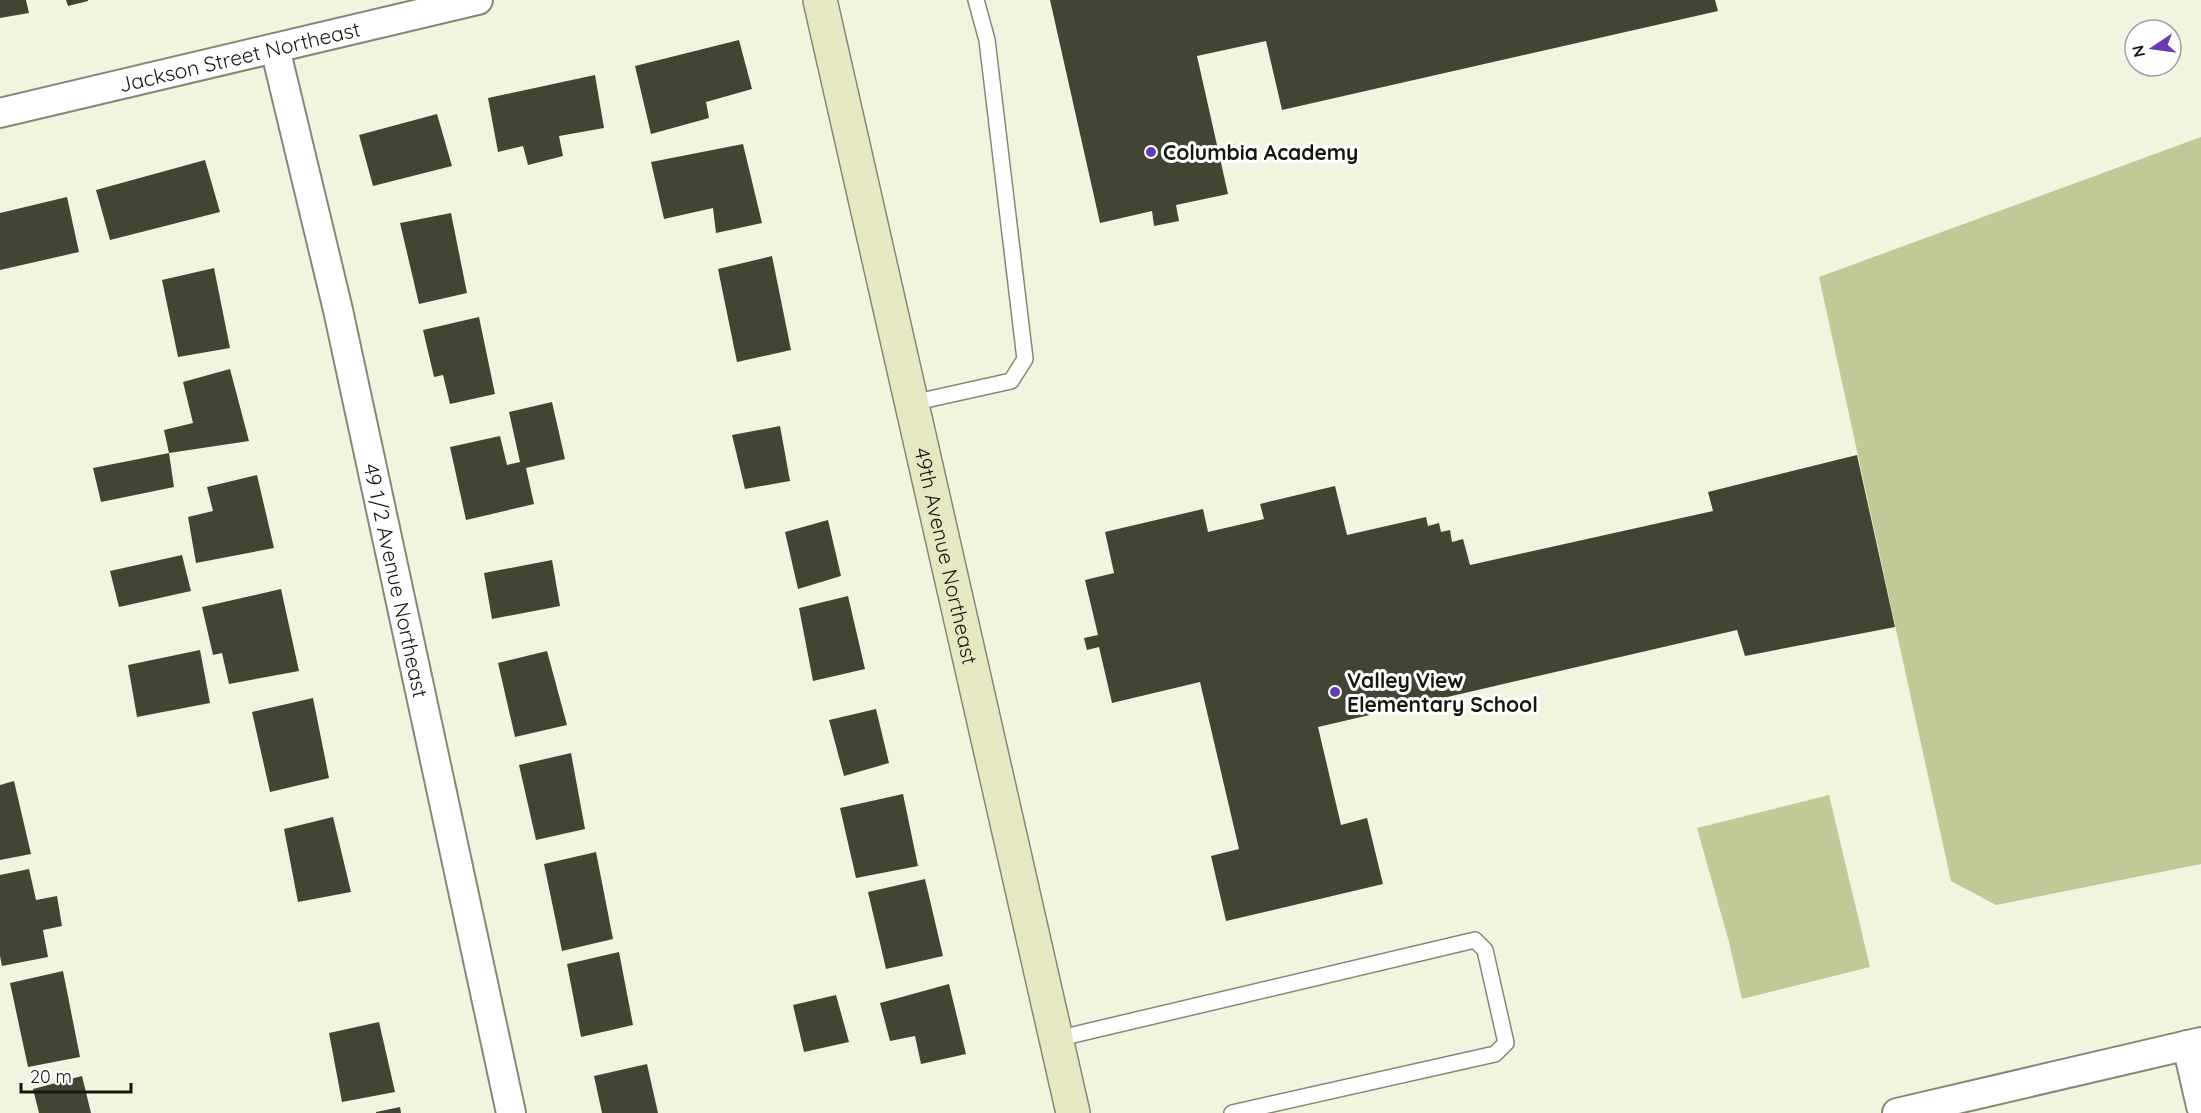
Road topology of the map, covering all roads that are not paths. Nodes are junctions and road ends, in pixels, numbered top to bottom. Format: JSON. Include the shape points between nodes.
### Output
{"nodes":[{"id":1,"x":478,"y":0,"type":"edge"},
{"id":2,"x":820,"y":0,"type":"edge"},
{"id":3,"x":976,"y":0,"type":"edge"},
{"id":4,"x":276,"y":48,"type":"junction"},
{"id":5,"x":0,"y":113,"type":"edge"},
{"id":6,"x":912,"y":403,"type":"junction"},
{"id":7,"x":1056,"y":1039,"type":"junction"},
{"id":8,"x":2194,"y":1044,"type":"edge"},
{"id":9,"x":2201,"y":1106,"type":"edge"},
{"id":10,"x":511,"y":1113,"type":"edge"},
{"id":11,"x":1073,"y":1113,"type":"edge"},
{"id":12,"x":1232,"y":1113,"type":"edge"},
{"id":13,"x":1897,"y":1113,"type":"edge"}],
"edges":[{"from":1,"to":4,"type":"street","name":"Jackson Street Northeast"},
{"from":2,"to":6,"type":"street","name":"49th Avenue Northeast"},
{"from":3,"to":6,"type":"lane","via":[[987,40],[1024,359],[1011,381]]},
{"from":4,"to":5,"type":"street","name":"Jackson Street Northeast"},
{"from":4,"to":10,"type":"street","name":"49 1/2 Avenue Northeast","via":[[338,310]]},
{"from":6,"to":7,"type":"street","name":"49th Avenue Northeast"},
{"from":7,"to":11,"type":"street","name":"49th Avenue Northeast"},
{"from":7,"to":12,"type":"lane","via":[[1475,940],[1485,950],[1506,1043],[1495,1054]]},
{"from":8,"to":9,"type":"street"},
{"from":8,"to":13,"type":"street"}]}
